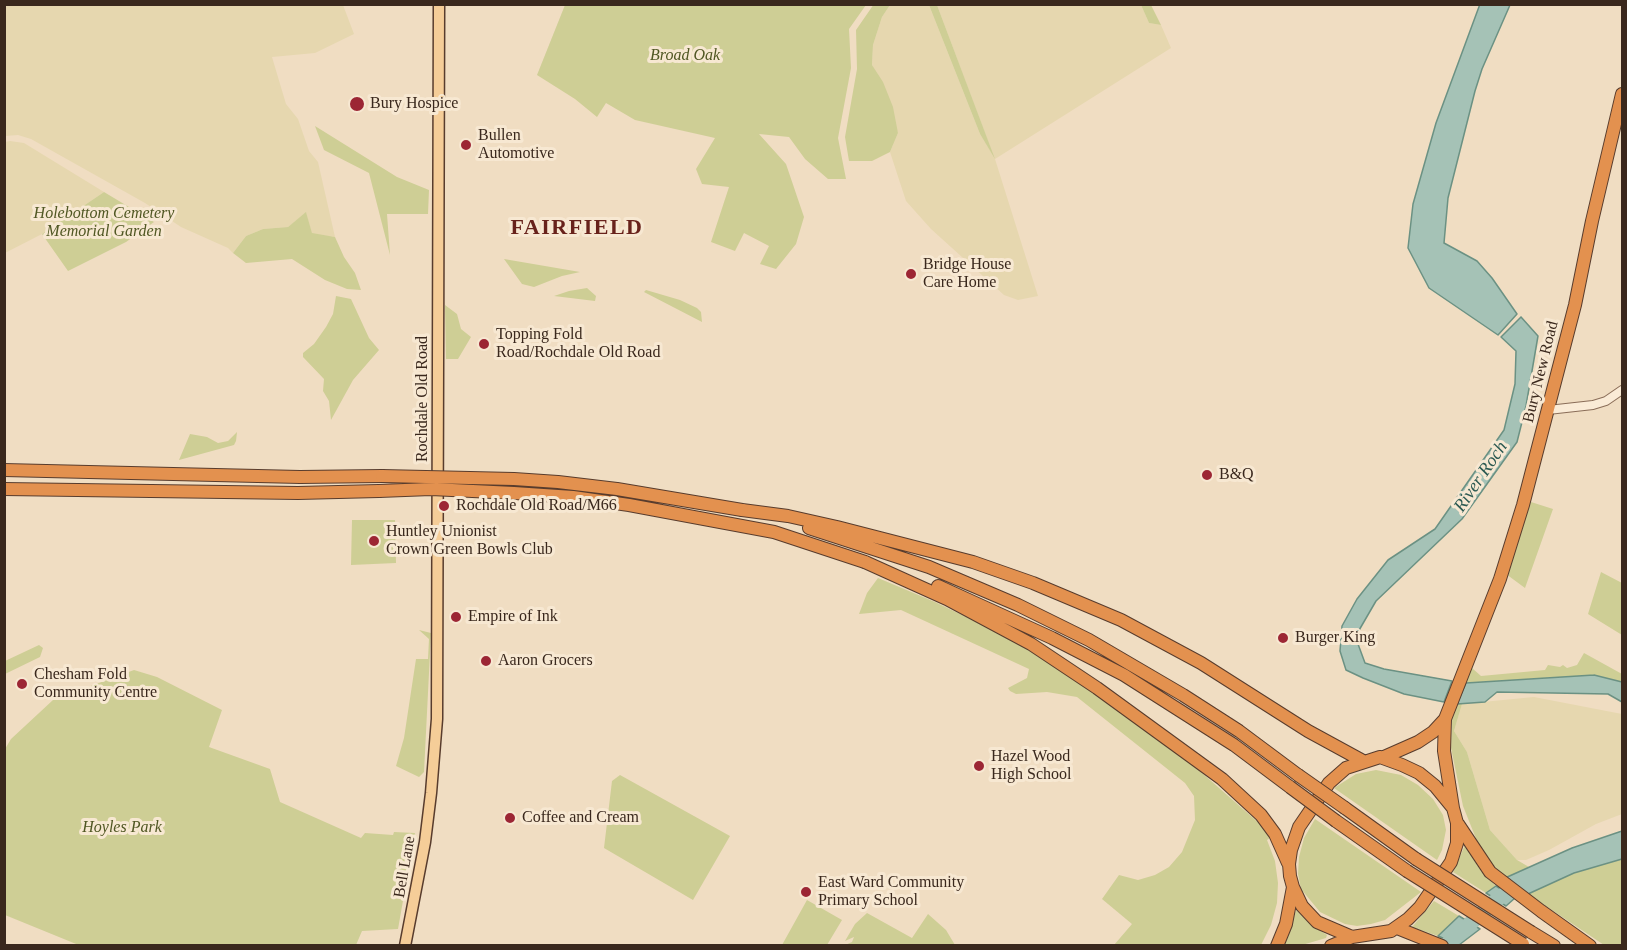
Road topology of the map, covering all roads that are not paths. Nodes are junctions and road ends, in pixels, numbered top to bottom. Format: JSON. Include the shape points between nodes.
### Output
{"nodes":[{"id":1,"x":439,"y":4,"type":"edge"},
{"id":2,"x":1623,"y":94,"type":"edge"},
{"id":3,"x":1623,"y":390,"type":"edge"},
{"id":4,"x":1548,"y":410,"type":"junction"},
{"id":5,"x":4,"y":470,"type":"edge"},
{"id":6,"x":4,"y":489,"type":"edge"},
{"id":7,"x":742,"y":510,"type":"junction"},
{"id":8,"x":865,"y":562,"type":"junction"},
{"id":9,"x":1445,"y":718,"type":"junction"},
{"id":10,"x":1384,"y":757,"type":"junction"},
{"id":11,"x":1364,"y":761,"type":"junction"},
{"id":12,"x":432,"y":793,"type":"joint"},
{"id":13,"x":1452,"y":808,"type":"junction"},
{"id":14,"x":1457,"y":823,"type":"junction"},
{"id":15,"x":1288,"y":864,"type":"junction"},
{"id":16,"x":1293,"y":887,"type":"junction"},
{"id":17,"x":1396,"y":928,"type":"junction"},
{"id":18,"x":1352,"y":938,"type":"junction"},
{"id":19,"x":405,"y":945,"type":"edge"},
{"id":20,"x":1277,"y":945,"type":"edge"},
{"id":21,"x":1331,"y":945,"type":"edge"},
{"id":22,"x":1442,"y":945,"type":"edge"},
{"id":23,"x":1524,"y":945,"type":"edge"},
{"id":24,"x":1554,"y":945,"type":"edge"},
{"id":25,"x":1590,"y":945,"type":"edge"}],
"edges":[{"from":1,"to":12,"type":"main road","name":"Rochdale Old Road","via":[[439,629]]},
{"from":2,"to":4,"type":"highway","name":"Bury New Road"},
{"from":3,"to":4,"type":"street","via":[[1593,405]]},
{"from":4,"to":9,"type":"highway","name":"Bury New Road","via":[[1500,579]]},
{"from":5,"to":7,"type":"highway","bridge":true,"via":[[514,479],[617,489]]},
{"from":6,"to":8,"type":"highway","bridge":true,"via":[[298,493],[431,489],[573,497],[774,532]]},
{"from":7,"to":11,"type":"highway","via":[[788,516],[909,545],[1033,583],[1121,620],[1201,663],[1308,731]]},
{"from":7,"to":24,"type":"highway","bridge":true,"via":[[929,567],[1089,640],[1183,694],[1416,859]]},
{"from":8,"to":15,"type":"highway","via":[[947,599],[1031,644],[1097,688],[1222,779],[1261,815],[1275,834]]},
{"from":8,"to":23,"type":"highway","bridge":true,"via":[[927,581],[983,605],[1113,670],[1233,745],[1407,871]]},
{"from":9,"to":10,"type":"highway","name":"Bury New Road","via":[[1418,742]]},
{"from":9,"to":13,"type":"highway","name":"Bury New Road","via":[[1444,751]]},
{"from":10,"to":11,"type":"highway"},
{"from":10,"to":13,"type":"highway","via":[[1427,780]]},
{"from":11,"to":15,"type":"highway","via":[[1346,768],[1329,783],[1299,827]]},
{"from":12,"to":19,"type":"main road","name":"Bell Lane"},
{"from":13,"to":14,"type":"highway"},
{"from":14,"to":17,"type":"highway","via":[[1457,843],[1451,862],[1420,907]]},
{"from":14,"to":25,"type":"highway","via":[[1490,872]]},
{"from":15,"to":16,"type":"highway"},
{"from":16,"to":18,"type":"highway","via":[[1302,906],[1317,922]]},
{"from":16,"to":20,"type":"highway","via":[[1286,924]]},
{"from":17,"to":18,"type":"highway"},
{"from":17,"to":22,"type":"highway"},
{"from":18,"to":21,"type":"highway"}]}
